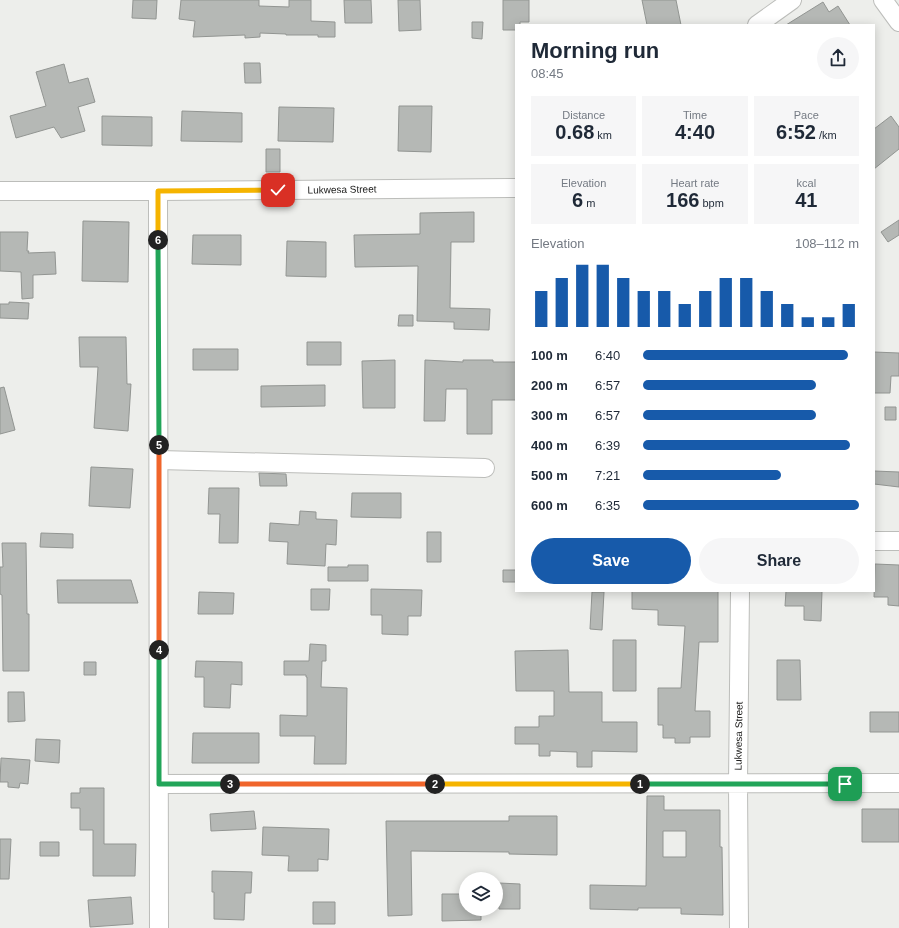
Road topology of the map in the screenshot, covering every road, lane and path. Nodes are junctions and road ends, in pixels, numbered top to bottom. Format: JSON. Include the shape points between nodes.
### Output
{"nodes":[{"id":1,"x":792,"y":0,"type":"edge"},
{"id":2,"x":883,"y":0,"type":"edge"},
{"id":3,"x":899,"y":22,"type":"edge"},
{"id":4,"x":758,"y":24,"type":"edge"},
{"id":5,"x":515,"y":188,"type":"edge"},
{"id":6,"x":0,"y":191,"type":"edge"},
{"id":7,"x":158,"y":191,"type":"junction"},
{"id":8,"x":159,"y":460,"type":"junction"},
{"id":9,"x":485,"y":468,"type":"dead end"},
{"id":10,"x":875,"y":541,"type":"edge"},
{"id":11,"x":899,"y":541,"type":"edge"},
{"id":12,"x":740,"y":592,"type":"edge"},
{"id":13,"x":899,"y":783,"type":"edge"},
{"id":14,"x":159,"y":784,"type":"junction"},
{"id":15,"x":738,"y":784,"type":"junction"},
{"id":16,"x":159,"y":928,"type":"edge"},
{"id":17,"x":739,"y":928,"type":"edge"}],
"edges":[{"from":1,"to":4,"type":"street"},
{"from":2,"to":3,"type":"street"},
{"from":5,"to":7,"type":"street","name":"Lukwesa Street"},
{"from":6,"to":7,"type":"street","name":"Lukwesa Street"},
{"from":7,"to":8,"type":"street"},
{"from":8,"to":9,"type":"street"},
{"from":8,"to":14,"type":"street"},
{"from":10,"to":11,"type":"street"},
{"from":12,"to":15,"type":"street","name":"Lukwesa Street"},
{"from":13,"to":15,"type":"street"},
{"from":14,"to":15,"type":"street"},
{"from":14,"to":16,"type":"street"},
{"from":15,"to":17,"type":"street","name":"Lukwesa Street"}]}
